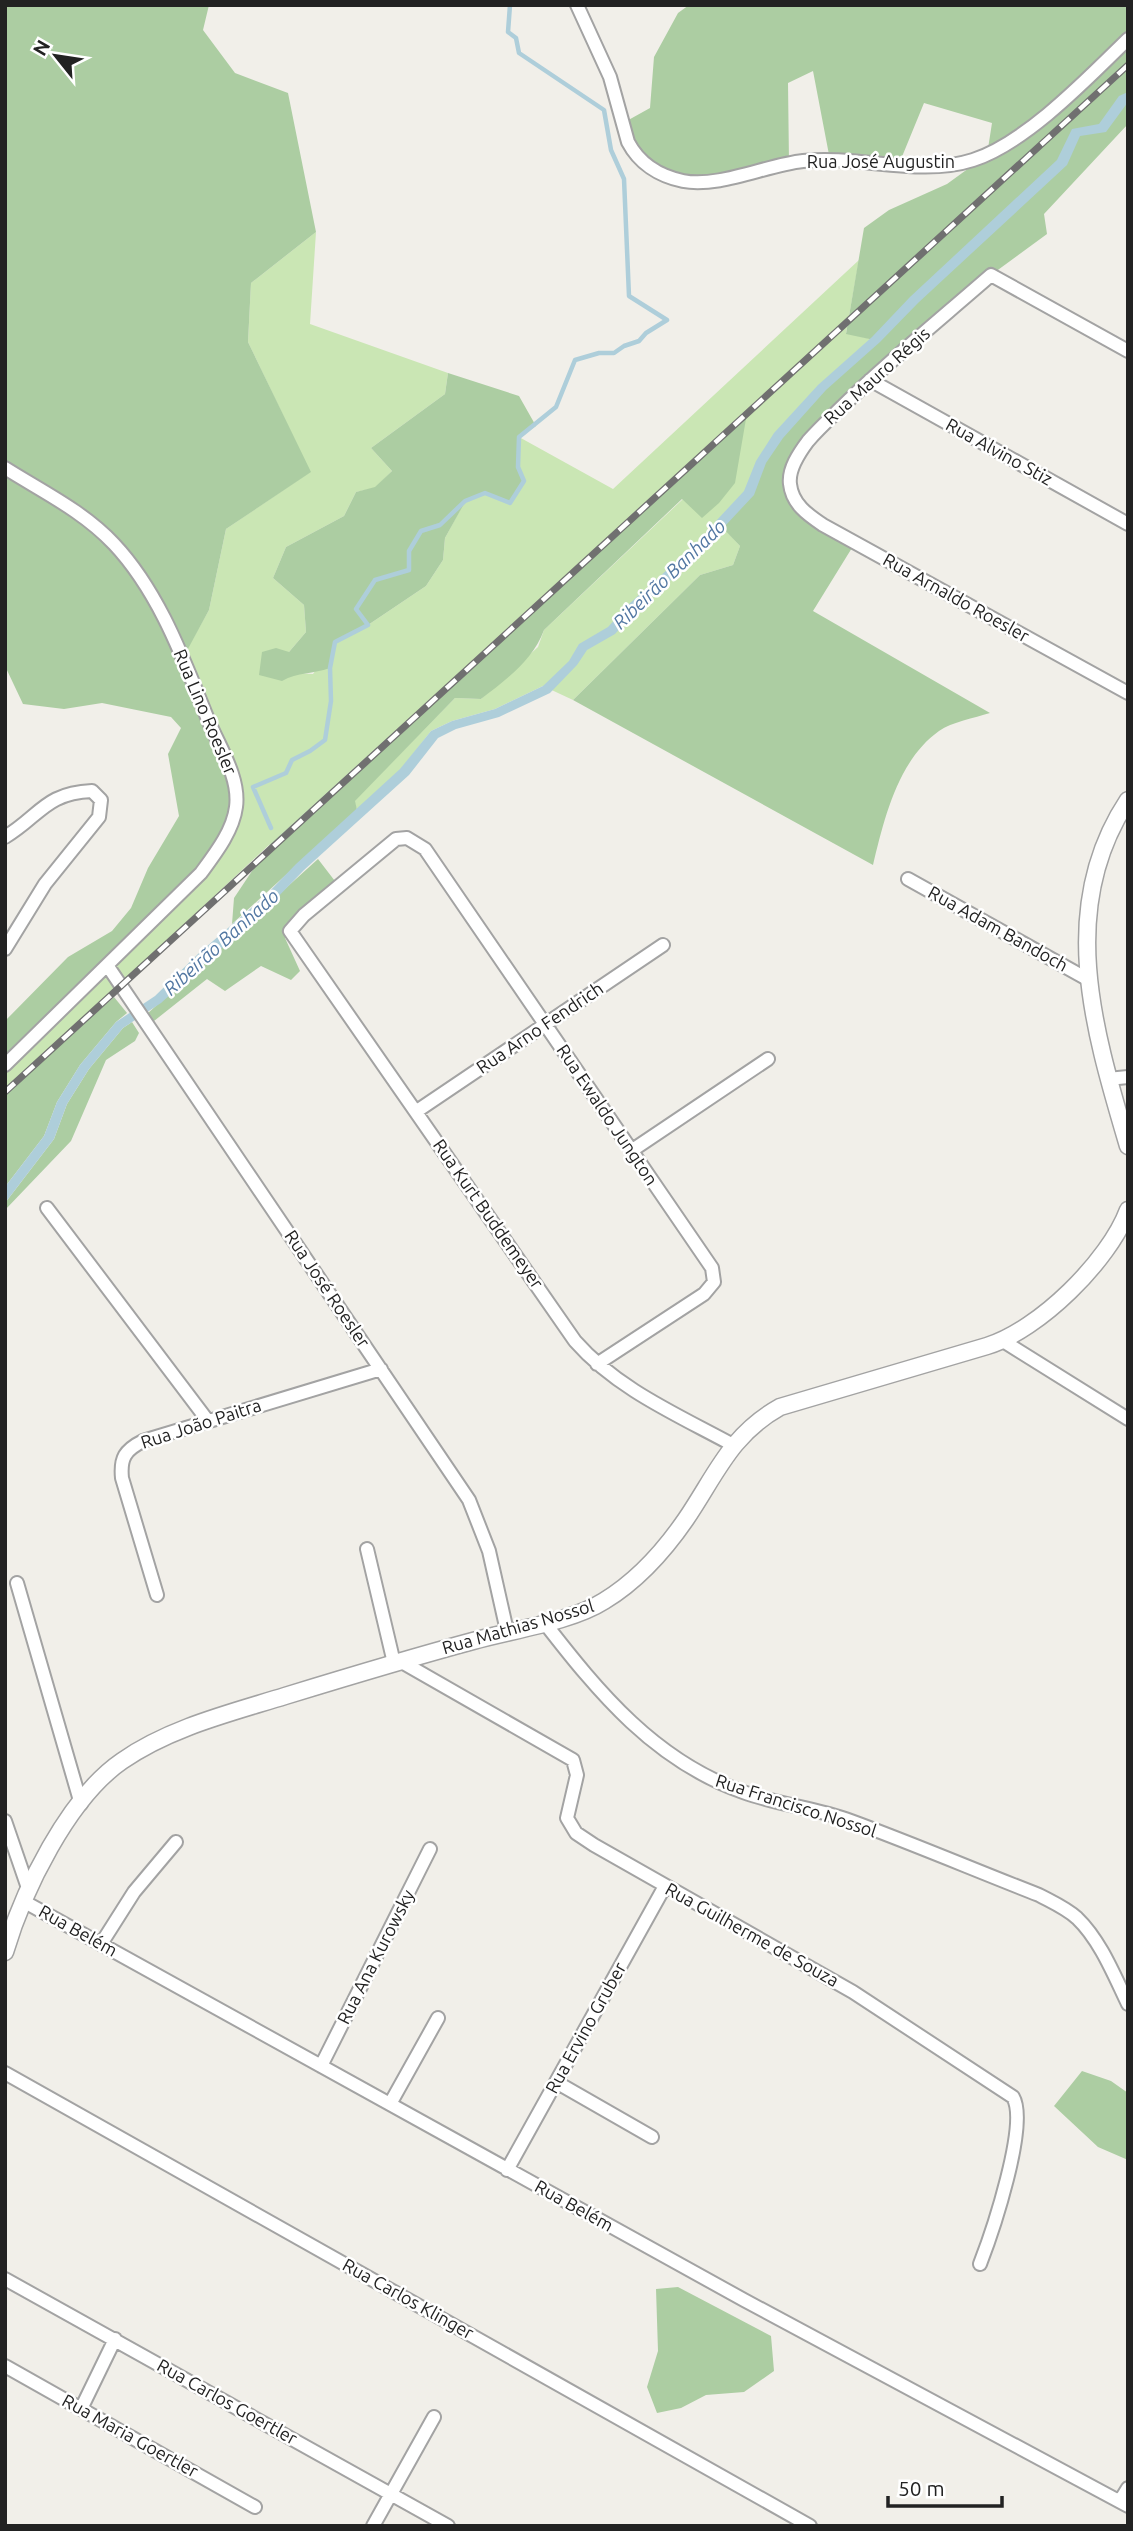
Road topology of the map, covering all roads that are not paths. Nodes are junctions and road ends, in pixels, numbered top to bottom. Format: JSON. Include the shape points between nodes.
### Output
{"nodes":[{"id":1,"x":577,"y":5,"type":"edge"},
{"id":2,"x":1128,"y":38,"type":"edge"},
{"id":3,"x":1128,"y":351,"type":"edge"},
{"id":4,"x":870,"y":380,"type":"junction"},
{"id":5,"x":5,"y":468,"type":"edge"},
{"id":6,"x":792,"y":493,"type":"joint"},
{"id":7,"x":1128,"y":524,"type":"edge"},
{"id":8,"x":1128,"y":693,"type":"edge"},
{"id":9,"x":1128,"y":800,"type":"edge"},
{"id":10,"x":5,"y":837,"type":"edge"},
{"id":11,"x":407,"y":838,"type":"joint"},
{"id":12,"x":908,"y":879,"type":"dead end"},
{"id":13,"x":663,"y":945,"type":"dead end"},
{"id":14,"x":5,"y":949,"type":"edge"},
{"id":15,"x":107,"y":965,"type":"junction"},
{"id":16,"x":1089,"y":980,"type":"junction"},
{"id":17,"x":545,"y":1024,"type":"junction"},
{"id":18,"x":768,"y":1059,"type":"dead end"},
{"id":19,"x":5,"y":1065,"type":"edge"},
{"id":20,"x":1128,"y":1077,"type":"edge"},
{"id":21,"x":1108,"y":1079,"type":"junction"},
{"id":22,"x":417,"y":1111,"type":"junction"},
{"id":23,"x":1128,"y":1146,"type":"edge"},
{"id":24,"x":631,"y":1151,"type":"junction"},
{"id":25,"x":47,"y":1208,"type":"dead end"},
{"id":26,"x":1128,"y":1210,"type":"edge"},
{"id":27,"x":1003,"y":1341,"type":"junction"},
{"id":28,"x":597,"y":1364,"type":"junction"},
{"id":29,"x":381,"y":1369,"type":"junction"},
{"id":30,"x":1128,"y":1419,"type":"edge"},
{"id":31,"x":208,"y":1421,"type":"junction"},
{"id":32,"x":733,"y":1445,"type":"junction"},
{"id":33,"x":367,"y":1549,"type":"dead end"},
{"id":34,"x":17,"y":1583,"type":"dead end"},
{"id":35,"x":156,"y":1595,"type":"dead end"},
{"id":36,"x":544,"y":1622,"type":"junction"},
{"id":37,"x":507,"y":1631,"type":"junction"},
{"id":38,"x":397,"y":1662,"type":"junction"},
{"id":39,"x":81,"y":1804,"type":"junction"},
{"id":40,"x":5,"y":1821,"type":"edge"},
{"id":41,"x":176,"y":1842,"type":"dead end"},
{"id":42,"x":430,"y":1849,"type":"dead end"},
{"id":43,"x":665,"y":1886,"type":"junction"},
{"id":44,"x":25,"y":1894,"type":"junction"},
{"id":45,"x":101,"y":1944,"type":"junction"},
{"id":46,"x":5,"y":1952,"type":"edge"},
{"id":47,"x":1128,"y":2004,"type":"edge"},
{"id":48,"x":438,"y":2018,"type":"dead end"},
{"id":49,"x":321,"y":2066,"type":"junction"},
{"id":50,"x":5,"y":2073,"type":"edge"},
{"id":51,"x":556,"y":2081,"type":"junction"},
{"id":52,"x":390,"y":2105,"type":"junction"},
{"id":53,"x":652,"y":2137,"type":"dead end"},
{"id":54,"x":507,"y":2170,"type":"junction"},
{"id":55,"x":980,"y":2264,"type":"dead end"},
{"id":56,"x":5,"y":2279,"type":"edge"},
{"id":57,"x":115,"y":2339,"type":"junction"},
{"id":58,"x":5,"y":2366,"type":"edge"},
{"id":59,"x":81,"y":2409,"type":"junction"},
{"id":60,"x":434,"y":2417,"type":"dead end"},
{"id":61,"x":1128,"y":2488,"type":"edge"},
{"id":62,"x":390,"y":2493,"type":"junction"},
{"id":63,"x":1124,"y":2504,"type":"edge"},
{"id":64,"x":255,"y":2507,"type":"dead end"},
{"id":65,"x":373,"y":2526,"type":"edge"},
{"id":66,"x":448,"y":2526,"type":"edge"},
{"id":67,"x":810,"y":2526,"type":"edge"}],
"edges":[{"from":1,"to":2,"type":"street","name":"Rua José Augustin","via":[[610,77],[634,153],[660,173],[697,183],[807,160],[928,166],[973,160],[1041,118]]},
{"from":3,"to":4,"type":"street","name":"Rua Mauro Régis","via":[[991,275]]},
{"from":4,"to":6,"type":"street","name":"Rua Mauro Régis","via":[[807,442],[792,469]]},
{"from":4,"to":7,"type":"street","name":"Rua Alvino Stiz"},
{"from":5,"to":15,"type":"street","name":"Rua Lino Roesler","via":[[77,511],[116,545],[142,578],[183,658],[235,784],[234,818],[214,856],[182,894]]},
{"from":6,"to":8,"type":"street","name":"Rua Arnaldo Roesler","via":[[802,509],[823,525]]},
{"from":9,"to":16,"type":"street","via":[[1106,839],[1089,894]]},
{"from":10,"to":14,"type":"street","via":[[50,801],[92,791],[101,800],[99,817],[45,884]]},
{"from":11,"to":17,"type":"street","name":"Rua Ewaldo Jungton","via":[[425,849]]},
{"from":11,"to":22,"type":"street","name":"Rua Kurt Buddemeyer","via":[[396,839],[290,931]]},
{"from":12,"to":16,"type":"street","name":"Rua Adam Bandoch"},
{"from":13,"to":17,"type":"street","name":"Rua Arno Fendrich"},
{"from":15,"to":19,"type":"street","name":"Rua Lino Roesler"},
{"from":15,"to":29,"type":"street","name":"Rua José Roesler"},
{"from":16,"to":21,"type":"street"},
{"from":17,"to":22,"type":"street","name":"Rua Arno Fendrich"},
{"from":17,"to":24,"type":"street","name":"Rua Ewaldo Jungton"},
{"from":18,"to":24,"type":"street"},
{"from":20,"to":21,"type":"street"},
{"from":21,"to":23,"type":"street"},
{"from":22,"to":28,"type":"street","name":"Rua Kurt Buddemeyer","via":[[575,1341]]},
{"from":24,"to":28,"type":"street","name":"Rua Ewaldo Jungton","via":[[712,1268],[714,1282],[704,1294]]},
{"from":25,"to":31,"type":"street"},
{"from":26,"to":27,"type":"street","name":"Rua Mathias Nossol","via":[[1116,1234],[1070,1290],[1033,1324]]},
{"from":27,"to":30,"type":"street"},
{"from":27,"to":32,"type":"street","name":"Rua Mathias Nossol","via":[[780,1407]]},
{"from":28,"to":32,"type":"street","name":"Rua Kurt Buddemeyer","via":[[642,1395]]},
{"from":29,"to":31,"type":"street","name":"Rua João Paitra"},
{"from":29,"to":37,"type":"street","name":"Rua José Roesler","via":[[473,1508],[489,1551]]},
{"from":31,"to":35,"type":"street","name":"Rua João Paitra","via":[[144,1441],[124,1455],[122,1478]]},
{"from":32,"to":36,"type":"street","name":"Rua Mathias Nossol","via":[[687,1518],[636,1577],[590,1609]]},
{"from":33,"to":38,"type":"street"},
{"from":34,"to":39,"type":"street"},
{"from":36,"to":37,"type":"street","name":"Rua Mathias Nossol"},
{"from":36,"to":47,"type":"street","name":"Rua Francisco Nossol","via":[[616,1710],[703,1775],[746,1793],[851,1821],[1039,1895],[1066,1910],[1089,1933]]},
{"from":37,"to":38,"type":"street","name":"Rua Mathias Nossol"},
{"from":38,"to":39,"type":"street","name":"Rua Mathias Nossol","via":[[170,1735],[122,1761]]},
{"from":38,"to":43,"type":"street","name":"Rua Guilherme de Souza","via":[[573,1760],[577,1775],[567,1812],[571,1828]]},
{"from":39,"to":44,"type":"street","name":"Rua Mathias Nossol"},
{"from":40,"to":44,"type":"street"},
{"from":41,"to":45,"type":"street","via":[[134,1892]]},
{"from":42,"to":49,"type":"street","name":"Rua Ana Kurowsky"},
{"from":43,"to":51,"type":"street","name":"Rua Ervino Gruber"},
{"from":43,"to":55,"type":"street","name":"Rua Guilherme de Souza","via":[[853,1992],[1013,2097],[1018,2112],[1005,2191]]},
{"from":44,"to":45,"type":"street","name":"Rua Belém"},
{"from":44,"to":46,"type":"street","name":"Rua Mathias Nossol"},
{"from":45,"to":49,"type":"street","name":"Rua Belém"},
{"from":48,"to":52,"type":"street"},
{"from":49,"to":52,"type":"street","name":"Rua Belém"},
{"from":50,"to":67,"type":"street","name":"Rua Carlos Klinger"},
{"from":51,"to":53,"type":"street"},
{"from":51,"to":54,"type":"street","name":"Rua Ervino Gruber"},
{"from":52,"to":54,"type":"street","name":"Rua Belém"},
{"from":54,"to":63,"type":"street","name":"Rua Belém"},
{"from":56,"to":57,"type":"street","name":"Rua Carlos Goertler"},
{"from":57,"to":59,"type":"street"},
{"from":57,"to":62,"type":"street","name":"Rua Carlos Goertler"},
{"from":58,"to":59,"type":"street","name":"Rua Maria Goertler"},
{"from":59,"to":64,"type":"street","name":"Rua Maria Goertler"},
{"from":60,"to":62,"type":"street"},
{"from":61,"to":63,"type":"street"},
{"from":62,"to":65,"type":"street"},
{"from":62,"to":66,"type":"street","name":"Rua Carlos Goertler"}]}
